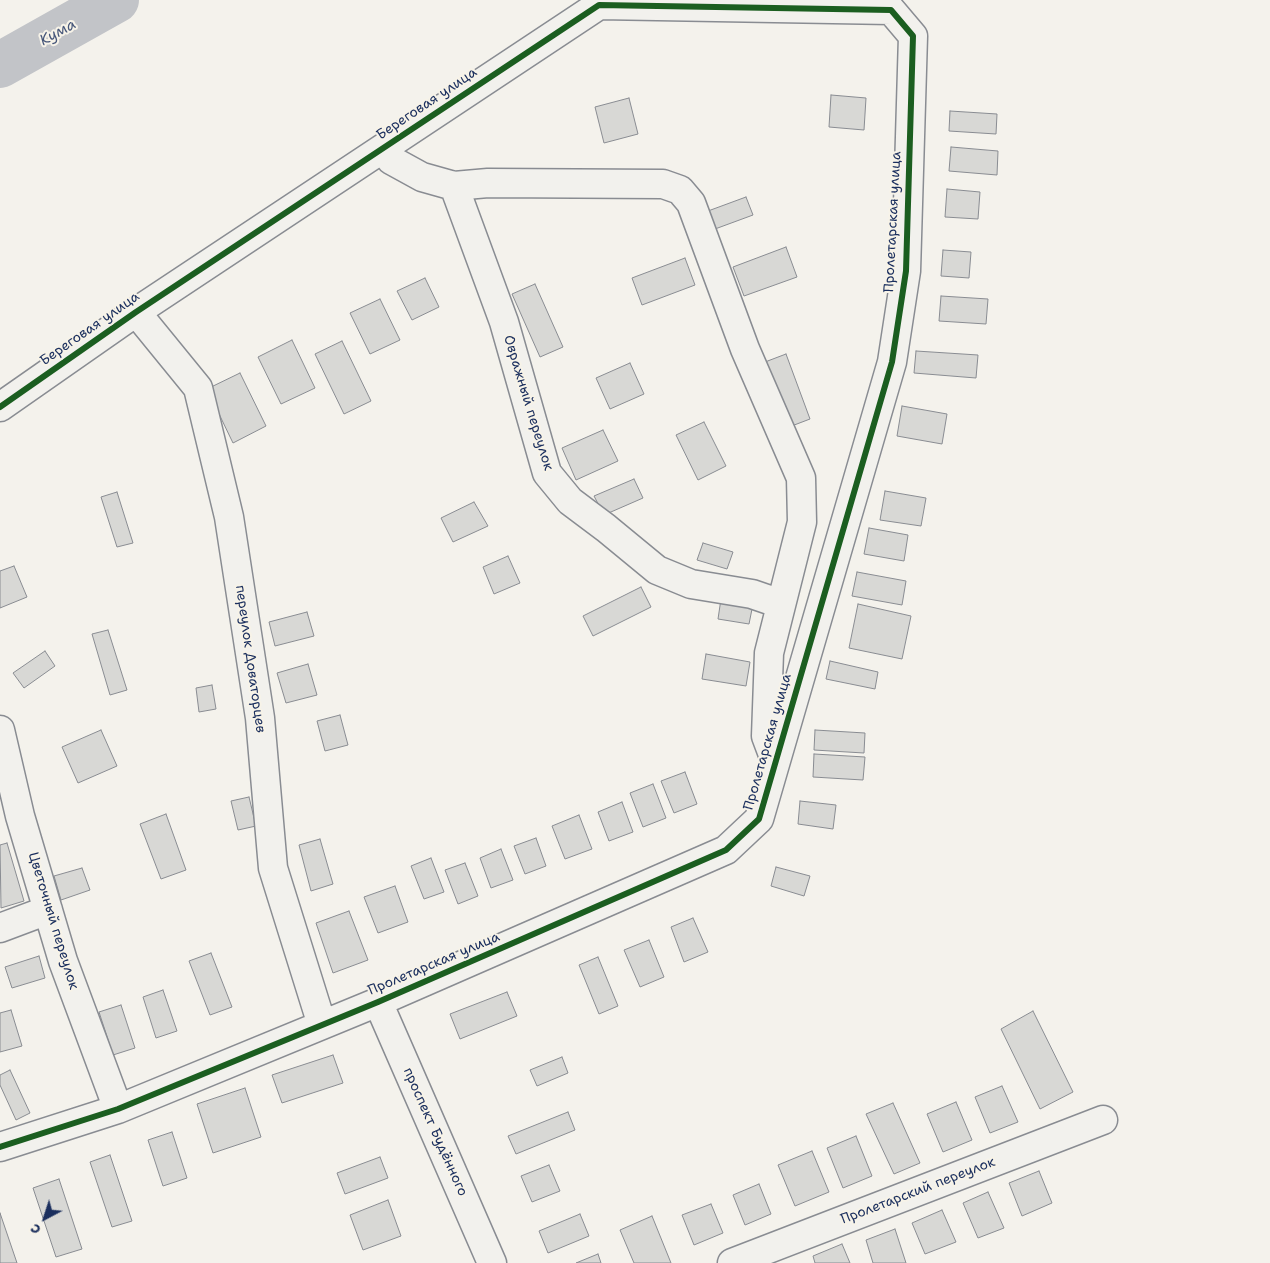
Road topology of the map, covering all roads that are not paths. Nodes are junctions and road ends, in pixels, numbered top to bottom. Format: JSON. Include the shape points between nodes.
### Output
{"nodes":[{"id":1,"x":912,"y":36,"type":"joint"},
{"id":2,"x":384,"y":148,"type":"junction"},
{"id":3,"x":454,"y":186,"type":"junction"},
{"id":4,"x":136,"y":312,"type":"junction"},
{"id":5,"x":0,"y":407,"type":"edge"},
{"id":6,"x":781,"y":604,"type":"junction"},
{"id":7,"x":0,"y":730,"type":"edge"},
{"id":8,"x":776,"y":762,"type":"junction"},
{"id":9,"x":48,"y":910,"type":"junction"},
{"id":10,"x":0,"y":928,"type":"edge"},
{"id":11,"x":378,"y":1002,"type":"junction"},
{"id":12,"x":322,"y":1025,"type":"junction"},
{"id":13,"x":118,"y":1109,"type":"junction"},
{"id":14,"x":1103,"y":1120,"type":"dead end"},
{"id":15,"x":0,"y":1147,"type":"edge"},
{"id":16,"x":492,"y":1263,"type":"edge"},
{"id":17,"x":732,"y":1263,"type":"edge"}],
"edges":[{"from":1,"to":2,"type":"street","name":"Береговая улица","via":[[891,10],[599,5]]},
{"from":1,"to":8,"type":"street","name":"Пролетарская улица","via":[[906,271],[892,362]]},
{"from":2,"to":3,"type":"street","via":[[391,160],[422,177]]},
{"from":2,"to":4,"type":"street","name":"Береговая улица"},
{"from":3,"to":6,"type":"street","name":"Овражный переулок","via":[[504,322],[547,473],[570,501],[657,570],[690,584],[752,594]]},
{"from":3,"to":6,"type":"street","via":[[488,183],[664,184],[680,190],[691,203],[745,349],[801,478],[802,522]]},
{"from":4,"to":5,"type":"street","name":"Береговая улица"},
{"from":4,"to":12,"type":"street","name":"переулок Доваторцев","via":[[198,388],[228,517],[260,718],[273,868]]},
{"from":6,"to":8,"type":"street","via":[[769,653],[766,736]]},
{"from":7,"to":9,"type":"street","name":"Цветочный переулок","via":[[20,816]]},
{"from":8,"to":11,"type":"street","name":"Пролетарская улица","via":[[759,819],[726,850]]},
{"from":9,"to":10,"type":"street"},
{"from":9,"to":13,"type":"street","name":"Цветочный переулок","via":[[63,961]]},
{"from":11,"to":12,"type":"street","name":"Пролетарская улица"},
{"from":11,"to":16,"type":"street","name":"проспект Будённого"},
{"from":12,"to":13,"type":"street","name":"Пролетарская улица"},
{"from":13,"to":15,"type":"street","name":"Пролетарская улица"},
{"from":14,"to":17,"type":"street","name":"Пролетарский переулок"}]}
